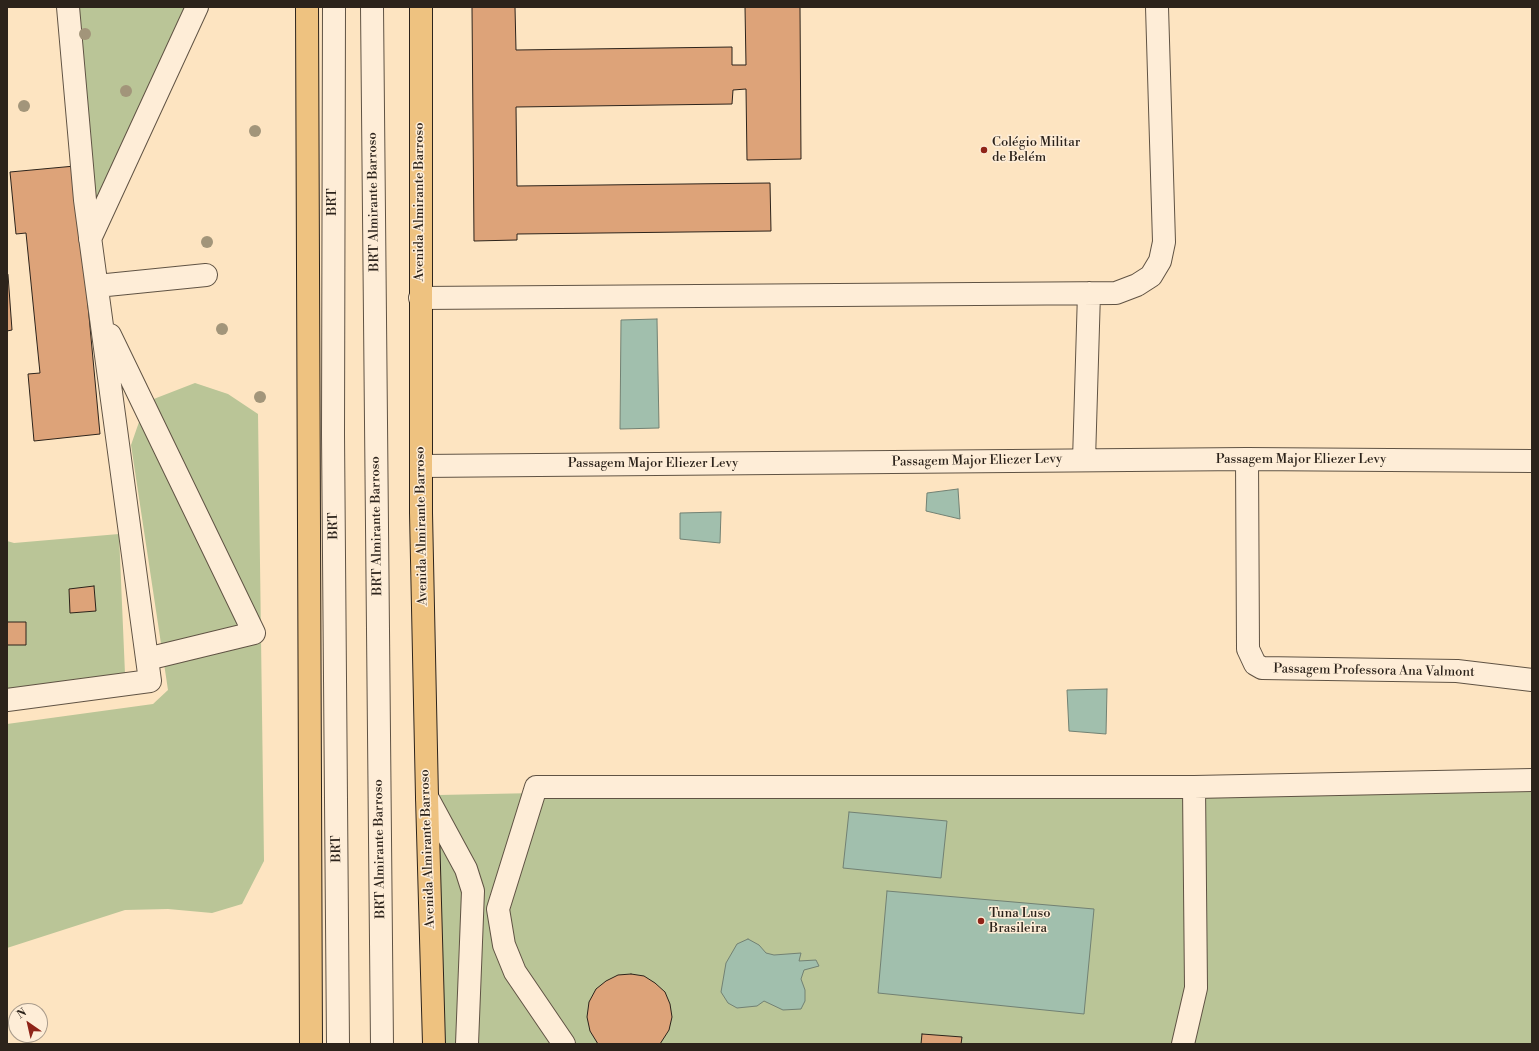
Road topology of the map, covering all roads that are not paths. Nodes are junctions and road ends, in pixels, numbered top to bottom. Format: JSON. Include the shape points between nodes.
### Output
{"nodes":[{"id":1,"x":68,"y":7,"type":"edge"},
{"id":2,"x":198,"y":7,"type":"edge"},
{"id":3,"x":307,"y":7,"type":"edge"},
{"id":4,"x":334,"y":7,"type":"edge"},
{"id":5,"x":372,"y":7,"type":"edge"},
{"id":6,"x":421,"y":7,"type":"edge"},
{"id":7,"x":1157,"y":7,"type":"edge"},
{"id":8,"x":90,"y":239,"type":"junction"},
{"id":9,"x":206,"y":275,"type":"dead end"},
{"id":10,"x":96,"y":286,"type":"junction"},
{"id":11,"x":1089,"y":293,"type":"junction"},
{"id":12,"x":420,"y":298,"type":"junction"},
{"id":13,"x":101,"y":317,"type":"junction"},
{"id":14,"x":1247,"y":459,"type":"junction"},
{"id":15,"x":1084,"y":460,"type":"junction"},
{"id":16,"x":1532,"y":461,"type":"edge"},
{"id":17,"x":421,"y":466,"type":"junction"},
{"id":18,"x":147,"y":659,"type":"junction"},
{"id":19,"x":1532,"y":680,"type":"edge"},
{"id":20,"x":7,"y":700,"type":"edge"},
{"id":21,"x":1532,"y":780,"type":"edge"},
{"id":22,"x":1194,"y":787,"type":"junction"},
{"id":23,"x":427,"y":798,"type":"junction"},
{"id":24,"x":508,"y":874,"type":"junction"},
{"id":25,"x":473,"y":891,"type":"junction"},
{"id":26,"x":311,"y":1044,"type":"edge"},
{"id":27,"x":338,"y":1044,"type":"edge"},
{"id":28,"x":382,"y":1044,"type":"edge"},
{"id":29,"x":434,"y":1044,"type":"edge"},
{"id":30,"x":467,"y":1044,"type":"edge"},
{"id":31,"x":564,"y":1044,"type":"edge"},
{"id":32,"x":1183,"y":1044,"type":"edge"}],
"edges":[{"from":1,"to":8,"type":"street"},
{"from":2,"to":8,"type":"street"},
{"from":3,"to":26,"type":"highway"},
{"from":4,"to":27,"type":"street","name":"BRT","via":[[333,434]]},
{"from":5,"to":28,"type":"street","name":"BRT Almirante Barroso"},
{"from":6,"to":12,"type":"highway","name":"Avenida Almirante Barroso"},
{"from":7,"to":11,"type":"street","via":[[1164,242],[1160,261],[1151,276],[1137,285],[1116,293]]},
{"from":8,"to":10,"type":"street"},
{"from":9,"to":10,"type":"street"},
{"from":10,"to":13,"type":"street"},
{"from":11,"to":12,"type":"street"},
{"from":11,"to":15,"type":"street"},
{"from":12,"to":17,"type":"highway","name":"Avenida Almirante Barroso"},
{"from":13,"to":18,"type":"street"},
{"from":13,"to":18,"type":"street","via":[[254,633]]},
{"from":14,"to":15,"type":"street","name":"Passagem Major Eliezer Levy"},
{"from":14,"to":16,"type":"street","name":"Passagem Major Eliezer Levy"},
{"from":14,"to":19,"type":"street","name":"Passagem Professora Ana Valmont","via":[[1248,649],[1255,664],[1262,668],[1457,671]]},
{"from":15,"to":17,"type":"street","name":"Passagem Major Eliezer Levy"},
{"from":17,"to":23,"type":"highway","name":"Avenida Almirante Barroso"},
{"from":18,"to":20,"type":"street","via":[[150,681]]},
{"from":21,"to":22,"type":"street"},
{"from":22,"to":24,"type":"street","via":[[536,787]]},
{"from":22,"to":32,"type":"street","via":[[1196,988]]},
{"from":23,"to":25,"type":"street","via":[[466,869]]},
{"from":23,"to":29,"type":"highway","name":"Avenida Almirante Barroso"},
{"from":24,"to":25,"type":"street"},
{"from":24,"to":31,"type":"street","via":[[498,909],[504,945],[515,972]]},
{"from":25,"to":30,"type":"street"}]}
